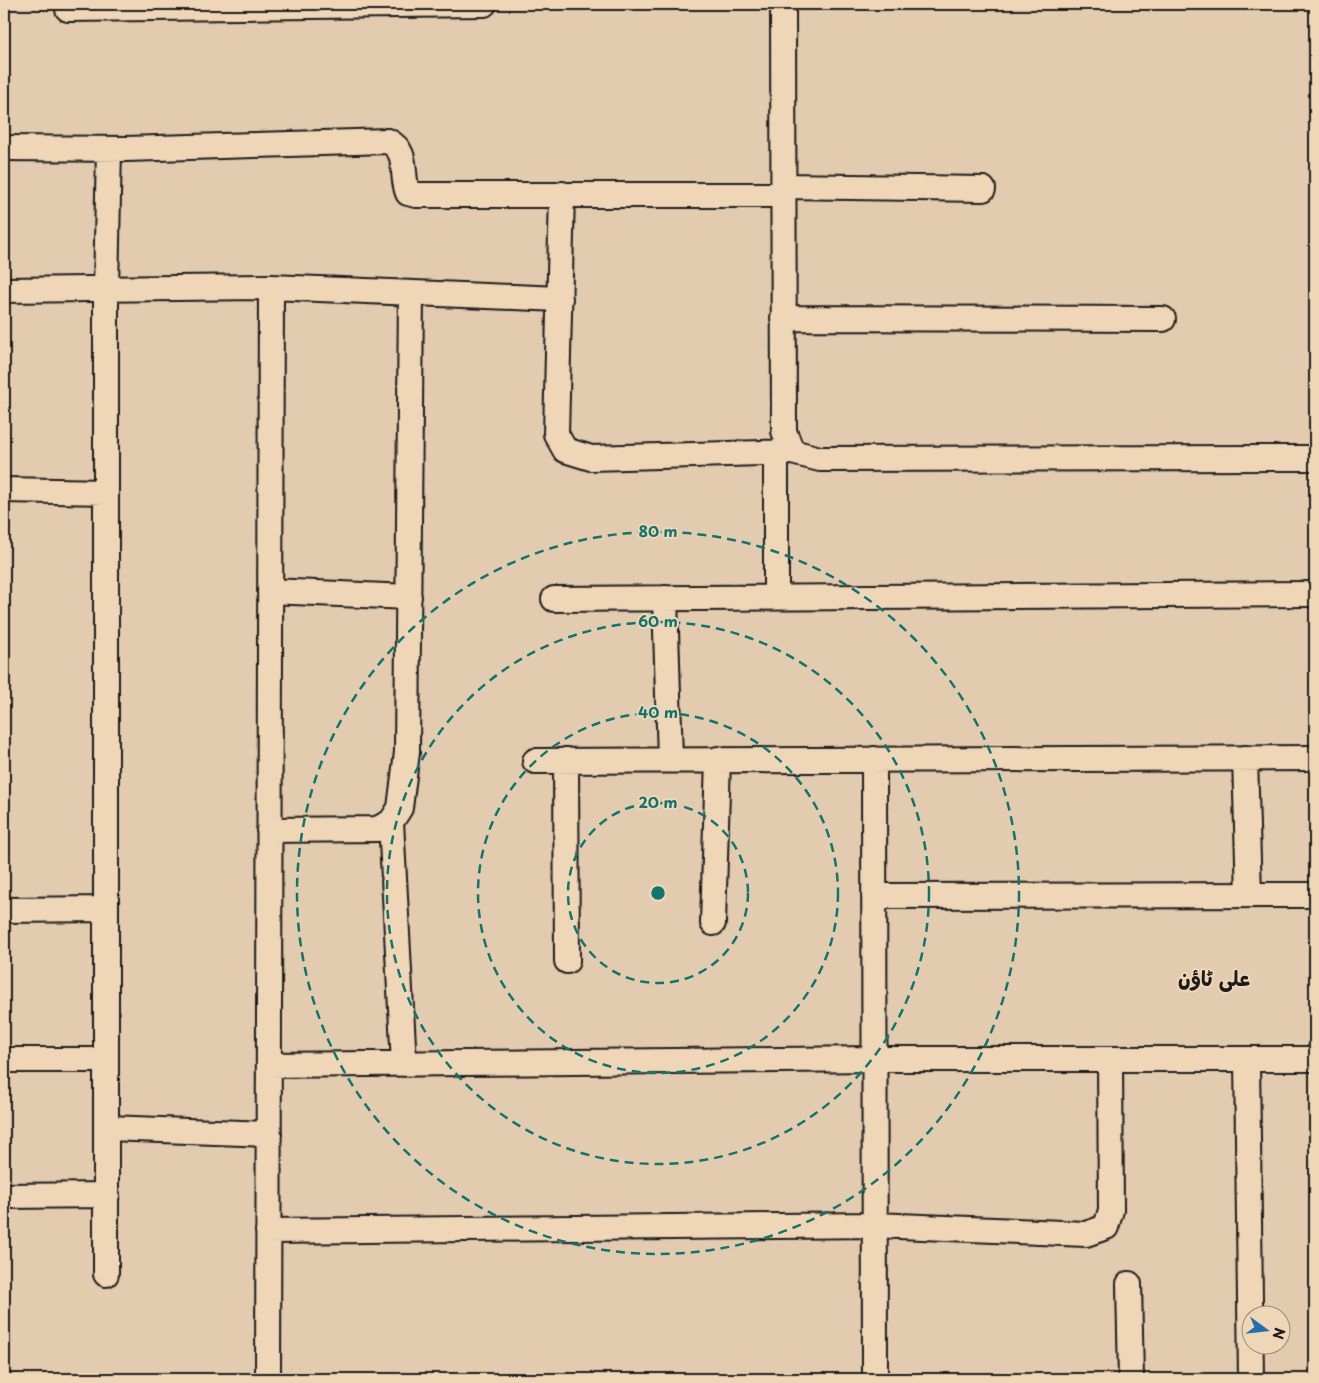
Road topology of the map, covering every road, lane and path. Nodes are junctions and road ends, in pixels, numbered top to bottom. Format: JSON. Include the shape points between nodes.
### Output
{"nodes":[{"id":1,"x":484,"y":4,"type":"edge"},
{"id":2,"x":783,"y":4,"type":"edge"},
{"id":3,"x":68,"y":9,"type":"dead end"},
{"id":4,"x":4,"y":148,"type":"edge"},
{"id":5,"x":108,"y":149,"type":"junction"},
{"id":6,"x":983,"y":189,"type":"dead end"},
{"id":7,"x":784,"y":190,"type":"junction"},
{"id":8,"x":562,"y":194,"type":"junction"},
{"id":9,"x":271,"y":288,"type":"junction"},
{"id":10,"x":106,"y":289,"type":"junction"},
{"id":11,"x":4,"y":290,"type":"edge"},
{"id":12,"x":411,"y":293,"type":"junction"},
{"id":13,"x":560,"y":300,"type":"junction"},
{"id":14,"x":783,"y":318,"type":"junction"},
{"id":15,"x":1163,"y":319,"type":"dead end"},
{"id":16,"x":784,"y":452,"type":"junction"},
{"id":17,"x":1315,"y":458,"type":"edge"},
{"id":18,"x":4,"y":490,"type":"edge"},
{"id":19,"x":106,"y":492,"type":"junction"},
{"id":20,"x":270,"y":590,"type":"junction"},
{"id":21,"x":1315,"y":594,"type":"edge"},
{"id":22,"x":409,"y":597,"type":"junction"},
{"id":23,"x":776,"y":597,"type":"junction"},
{"id":24,"x":554,"y":598,"type":"dead end"},
{"id":25,"x":666,"y":598,"type":"junction"},
{"id":26,"x":1245,"y":758,"type":"junction"},
{"id":27,"x":1315,"y":758,"type":"edge"},
{"id":28,"x":670,"y":759,"type":"junction"},
{"id":29,"x":874,"y":759,"type":"junction"},
{"id":30,"x":566,"y":760,"type":"junction"},
{"id":31,"x":718,"y":760,"type":"junction"},
{"id":32,"x":535,"y":761,"type":"dead end"},
{"id":33,"x":391,"y":822,"type":"junction"},
{"id":34,"x":269,"y":830,"type":"junction"},
{"id":35,"x":1249,"y":895,"type":"junction"},
{"id":36,"x":1315,"y":895,"type":"edge"},
{"id":37,"x":874,"y":896,"type":"junction"},
{"id":38,"x":106,"y":909,"type":"junction"},
{"id":39,"x":4,"y":910,"type":"edge"},
{"id":40,"x":713,"y":923,"type":"dead end"},
{"id":41,"x":567,"y":961,"type":"dead end"},
{"id":42,"x":874,"y":1059,"type":"junction"},
{"id":43,"x":1110,"y":1059,"type":"junction"},
{"id":44,"x":1247,"y":1059,"type":"junction"},
{"id":45,"x":1315,"y":1059,"type":"edge"},
{"id":46,"x":4,"y":1060,"type":"edge"},
{"id":47,"x":106,"y":1060,"type":"junction"},
{"id":48,"x":404,"y":1064,"type":"junction"},
{"id":49,"x":268,"y":1065,"type":"junction"},
{"id":50,"x":107,"y":1128,"type":"junction"},
{"id":51,"x":269,"y":1134,"type":"junction"},
{"id":52,"x":107,"y":1195,"type":"junction"},
{"id":53,"x":4,"y":1196,"type":"edge"},
{"id":54,"x":875,"y":1225,"type":"junction"},
{"id":55,"x":268,"y":1231,"type":"junction"},
{"id":56,"x":106,"y":1274,"type":"dead end"},
{"id":57,"x":1129,"y":1284,"type":"dead end"},
{"id":58,"x":268,"y":1379,"type":"edge"},
{"id":59,"x":875,"y":1379,"type":"edge"},
{"id":60,"x":1131,"y":1379,"type":"edge"},
{"id":61,"x":1251,"y":1379,"type":"edge"}],
"edges":[{"from":1,"to":3,"type":"street"},
{"from":2,"to":7,"type":"street"},
{"from":4,"to":5,"type":"street"},
{"from":5,"to":8,"type":"street","via":[[388,141],[397,146],[403,156],[404,184],[408,193]]},
{"from":5,"to":10,"type":"street"},
{"from":6,"to":7,"type":"street"},
{"from":7,"to":8,"type":"street"},
{"from":7,"to":14,"type":"street"},
{"from":8,"to":13,"type":"street"},
{"from":9,"to":10,"type":"street"},
{"from":9,"to":12,"type":"street"},
{"from":9,"to":20,"type":"street"},
{"from":10,"to":11,"type":"street"},
{"from":10,"to":19,"type":"street"},
{"from":12,"to":13,"type":"street"},
{"from":12,"to":22,"type":"street"},
{"from":13,"to":16,"type":"street","via":[[556,434],[565,450],[591,458]]},
{"from":14,"to":15,"type":"street"},
{"from":14,"to":16,"type":"street"},
{"from":16,"to":17,"type":"street","via":[[820,459]]},
{"from":16,"to":23,"type":"street"},
{"from":18,"to":19,"type":"street"},
{"from":19,"to":38,"type":"street"},
{"from":20,"to":22,"type":"street"},
{"from":20,"to":34,"type":"street"},
{"from":21,"to":23,"type":"street"},
{"from":22,"to":33,"type":"street","via":[[407,752],[400,808]]},
{"from":23,"to":25,"type":"street"},
{"from":24,"to":25,"type":"street"},
{"from":25,"to":28,"type":"street"},
{"from":26,"to":27,"type":"street"},
{"from":26,"to":29,"type":"street"},
{"from":26,"to":35,"type":"street"},
{"from":28,"to":30,"type":"street"},
{"from":28,"to":31,"type":"street"},
{"from":29,"to":31,"type":"street"},
{"from":29,"to":37,"type":"street"},
{"from":30,"to":32,"type":"street"},
{"from":30,"to":41,"type":"street"},
{"from":31,"to":40,"type":"street"},
{"from":33,"to":34,"type":"street","via":[[377,829]]},
{"from":33,"to":48,"type":"street"},
{"from":34,"to":49,"type":"street"},
{"from":35,"to":36,"type":"street"},
{"from":35,"to":37,"type":"street"},
{"from":37,"to":42,"type":"street"},
{"from":38,"to":39,"type":"street"},
{"from":38,"to":47,"type":"street"},
{"from":42,"to":43,"type":"street"},
{"from":42,"to":48,"type":"street"},
{"from":42,"to":54,"type":"street"},
{"from":43,"to":44,"type":"street"},
{"from":43,"to":54,"type":"street","via":[[1111,1210],[1106,1227],[1086,1234]]},
{"from":44,"to":45,"type":"street"},
{"from":44,"to":61,"type":"street"},
{"from":46,"to":47,"type":"street"},
{"from":47,"to":50,"type":"street"},
{"from":48,"to":49,"type":"street"},
{"from":49,"to":51,"type":"street"},
{"from":50,"to":51,"type":"street"},
{"from":50,"to":52,"type":"street"},
{"from":51,"to":55,"type":"street"},
{"from":52,"to":53,"type":"street"},
{"from":52,"to":56,"type":"street"},
{"from":54,"to":55,"type":"street"},
{"from":54,"to":59,"type":"street"},
{"from":55,"to":58,"type":"street"},
{"from":57,"to":60,"type":"street"}]}
